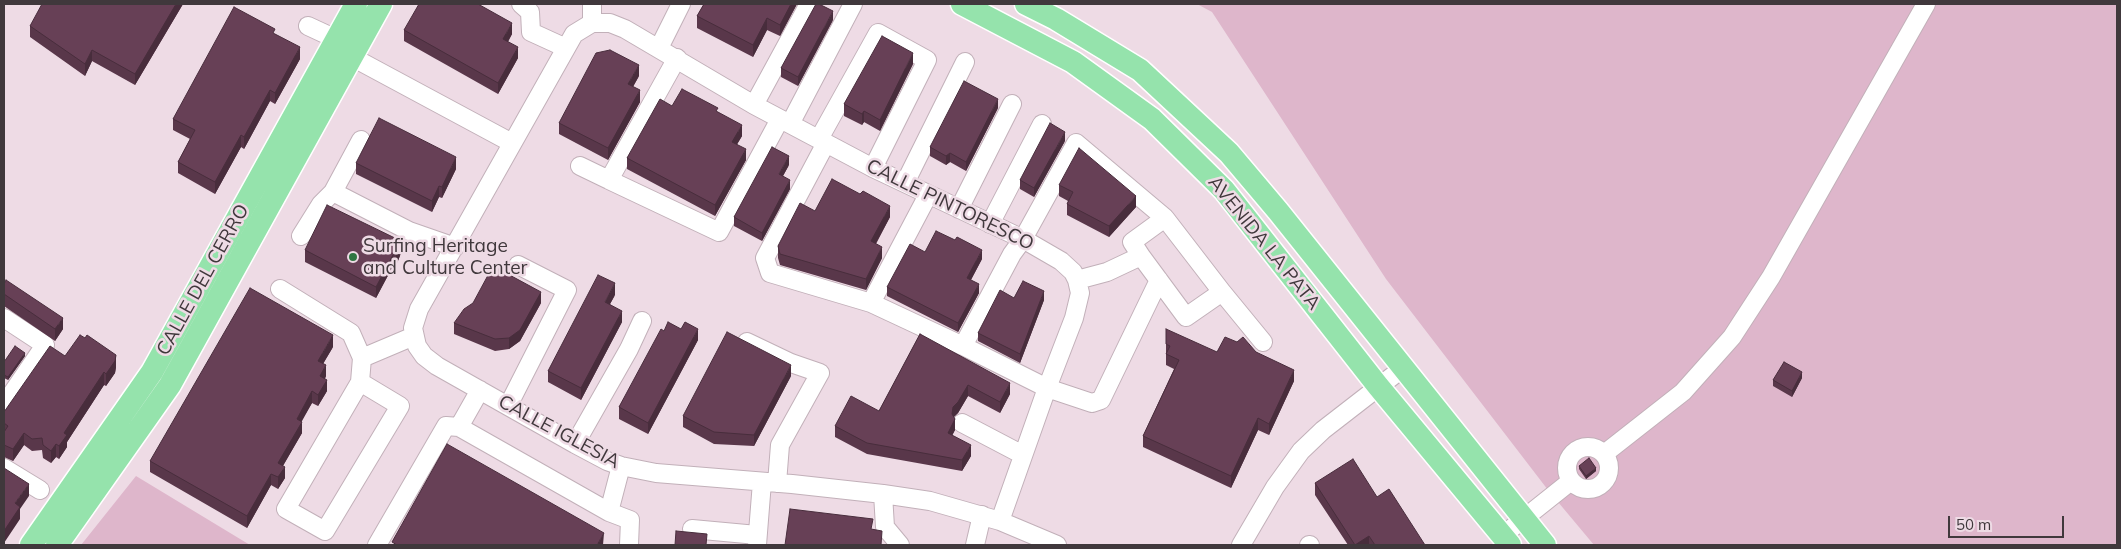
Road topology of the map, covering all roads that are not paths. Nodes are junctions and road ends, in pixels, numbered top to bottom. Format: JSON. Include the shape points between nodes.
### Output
{"nodes":[{"id":1,"x":356,"y":4,"type":"edge"},
{"id":2,"x":381,"y":4,"type":"edge"},
{"id":3,"x":521,"y":4,"type":"edge"},
{"id":4,"x":592,"y":4,"type":"edge"},
{"id":5,"x":681,"y":4,"type":"edge"},
{"id":6,"x":810,"y":4,"type":"edge"},
{"id":7,"x":853,"y":4,"type":"edge"},
{"id":8,"x":962,"y":4,"type":"edge"},
{"id":9,"x":1026,"y":4,"type":"edge"},
{"id":10,"x":1926,"y":4,"type":"edge"},
{"id":11,"x":592,"y":23,"type":"junction"},
{"id":12,"x":308,"y":26,"type":"dead end"},
{"id":13,"x":336,"y":39,"type":"junction"},
{"id":14,"x":566,"y":48,"type":"junction"},
{"id":15,"x":659,"y":48,"type":"junction"},
{"id":16,"x":352,"y":57,"type":"junction"},
{"id":17,"x":676,"y":58,"type":"junction"},
{"id":18,"x":964,"y":62,"type":"dead end"},
{"id":19,"x":1012,"y":104,"type":"dead end"},
{"id":20,"x":754,"y":106,"type":"junction"},
{"id":21,"x":785,"y":122,"type":"junction"},
{"id":22,"x":1042,"y":124,"type":"dead end"},
{"id":23,"x":361,"y":140,"type":"dead end"},
{"id":24,"x":822,"y":141,"type":"junction"},
{"id":25,"x":512,"y":143,"type":"junction"},
{"id":26,"x":580,"y":166,"type":"dead end"},
{"id":27,"x":873,"y":168,"type":"junction"},
{"id":28,"x":609,"y":180,"type":"junction"},
{"id":29,"x":905,"y":183,"type":"junction"},
{"id":30,"x":333,"y":192,"type":"junction"},
{"id":31,"x":928,"y":195,"type":"junction"},
{"id":32,"x":959,"y":209,"type":"junction"},
{"id":33,"x":1165,"y":218,"type":"junction"},
{"id":34,"x":990,"y":224,"type":"junction"},
{"id":35,"x":301,"y":236,"type":"dead end"},
{"id":36,"x":1023,"y":239,"type":"junction"},
{"id":37,"x":455,"y":247,"type":"junction"},
{"id":38,"x":1141,"y":256,"type":"junction"},
{"id":39,"x":518,"y":266,"type":"dead end"},
{"id":40,"x":1078,"y":280,"type":"junction"},
{"id":41,"x":1159,"y":280,"type":"junction"},
{"id":42,"x":280,"y":289,"type":"dead end"},
{"id":43,"x":1222,"y":292,"type":"junction"},
{"id":44,"x":871,"y":302,"type":"junction"},
{"id":45,"x":4,"y":318,"type":"edge"},
{"id":46,"x":642,"y":320,"type":"dead end"},
{"id":47,"x":414,"y":336,"type":"junction"},
{"id":48,"x":747,"y":342,"type":"edge"},
{"id":49,"x":1263,"y":342,"type":"dead end"},
{"id":50,"x":963,"y":346,"type":"junction"},
{"id":51,"x":362,"y":358,"type":"junction"},
{"id":52,"x":1403,"y":368,"type":"junction"},
{"id":53,"x":360,"y":382,"type":"junction"},
{"id":54,"x":1378,"y":386,"type":"junction"},
{"id":55,"x":1047,"y":388,"type":"junction"},
{"id":56,"x":480,"y":390,"type":"junction"},
{"id":57,"x":4,"y":405,"type":"edge"},
{"id":58,"x":508,"y":406,"type":"junction"},
{"id":59,"x":962,"y":423,"type":"dead end"},
{"id":60,"x":459,"y":427,"type":"junction"},
{"id":61,"x":575,"y":444,"type":"junction"},
{"id":62,"x":1604,"y":454,"type":"junction"},
{"id":63,"x":1023,"y":455,"type":"junction"},
{"id":64,"x":621,"y":466,"type":"junction"},
{"id":65,"x":4,"y":468,"type":"edge"},
{"id":66,"x":1571,"y":481,"type":"junction"},
{"id":67,"x":770,"y":482,"type":"junction"},
{"id":68,"x":40,"y":490,"type":"dead end"},
{"id":69,"x":883,"y":494,"type":"junction"},
{"id":70,"x":608,"y":512,"type":"junction"},
{"id":71,"x":982,"y":515,"type":"junction"},
{"id":72,"x":1524,"y":518,"type":"junction"},
{"id":73,"x":1000,"y":521,"type":"junction"},
{"id":74,"x":692,"y":529,"type":"dead end"},
{"id":75,"x":757,"y":540,"type":"edge"},
{"id":76,"x":1506,"y":540,"type":"edge"},
{"id":77,"x":32,"y":545,"type":"edge"},
{"id":78,"x":57,"y":545,"type":"edge"},
{"id":79,"x":377,"y":545,"type":"edge"},
{"id":80,"x":628,"y":545,"type":"edge"},
{"id":81,"x":900,"y":545,"type":"edge"},
{"id":82,"x":975,"y":545,"type":"edge"},
{"id":83,"x":1057,"y":545,"type":"edge"},
{"id":84,"x":1240,"y":545,"type":"edge"},
{"id":85,"x":1545,"y":545,"type":"edge"}],
"edges":[{"from":1,"to":13,"type":"main road","name":"CALLE DEL CERRO"},
{"from":2,"to":16,"type":"main road","name":"CALLE DEL CERRO"},
{"from":3,"to":14,"type":"street","via":[[530,12],[531,32]]},
{"from":4,"to":11,"type":"street"},
{"from":5,"to":15,"type":"street"},
{"from":6,"to":20,"type":"street"},
{"from":7,"to":21,"type":"street"},
{"from":8,"to":54,"type":"main road","name":"AVENIDA LA PATA","via":[[1073,62],[1152,119],[1224,190]]},
{"from":9,"to":52,"type":"main road","name":"AVENIDA LA PATA","via":[[1140,70],[1230,153]]},
{"from":10,"to":62,"type":"street","via":[[1732,337],[1683,392]]},
{"from":11,"to":14,"type":"street","via":[[574,34]]},
{"from":11,"to":15,"type":"street","name":"CALLE PINTORESCO","via":[[610,23]]},
{"from":12,"to":13,"type":"street"},
{"from":13,"to":77,"type":"main road","name":"CALLE DEL CERRO","via":[[152,372]]},
{"from":14,"to":25,"type":"street"},
{"from":15,"to":17,"type":"street","name":"CALLE PINTORESCO"},
{"from":16,"to":25,"type":"street"},
{"from":16,"to":78,"type":"main road","name":"CALLE DEL CERRO","via":[[170,385]]},
{"from":17,"to":20,"type":"street","name":"CALLE PINTORESCO"},
{"from":17,"to":28,"type":"street"},
{"from":18,"to":29,"type":"street"},
{"from":19,"to":32,"type":"street"},
{"from":20,"to":21,"type":"street","name":"CALLE PINTORESCO"},
{"from":21,"to":24,"type":"street","name":"CALLE PINTORESCO"},
{"from":21,"to":28,"type":"street","via":[[719,232]]},
{"from":22,"to":34,"type":"street"},
{"from":23,"to":30,"type":"street"},
{"from":24,"to":27,"type":"street","name":"CALLE PINTORESCO"},
{"from":24,"to":27,"type":"street","via":[[878,33],[927,60]]},
{"from":24,"to":44,"type":"street","via":[[765,258],[770,273]]},
{"from":25,"to":37,"type":"street"},
{"from":26,"to":28,"type":"street"},
{"from":27,"to":29,"type":"street","name":"CALLE PINTORESCO"},
{"from":29,"to":31,"type":"street","name":"CALLE PINTORESCO"},
{"from":30,"to":35,"type":"street","via":[[321,204]]},
{"from":30,"to":37,"type":"street","via":[[409,231]]},
{"from":31,"to":32,"type":"street","name":"CALLE PINTORESCO"},
{"from":31,"to":44,"type":"street"},
{"from":32,"to":34,"type":"street","name":"CALLE PINTORESCO"},
{"from":33,"to":36,"type":"street","via":[[1076,143]]},
{"from":33,"to":38,"type":"street","via":[[1132,242]]},
{"from":33,"to":43,"type":"street"},
{"from":34,"to":36,"type":"street","name":"CALLE PINTORESCO"},
{"from":36,"to":40,"type":"street","name":"CALLE PINTORESCO","via":[[1061,261]]},
{"from":36,"to":50,"type":"street"},
{"from":37,"to":47,"type":"street","via":[[419,309]]},
{"from":38,"to":40,"type":"street","via":[[1107,272]]},
{"from":38,"to":41,"type":"street"},
{"from":39,"to":58,"type":"street","via":[[567,290]]},
{"from":40,"to":55,"type":"street","via":[[1080,293],[1076,312]]},
{"from":41,"to":43,"type":"street","via":[[1186,317]]},
{"from":41,"to":55,"type":"street","via":[[1101,400],[1085,402]]},
{"from":42,"to":51,"type":"street","via":[[351,333]]},
{"from":43,"to":49,"type":"street"},
{"from":44,"to":50,"type":"street"},
{"from":45,"to":57,"type":"street","via":[[45,345]]},
{"from":46,"to":61,"type":"street"},
{"from":47,"to":51,"type":"street"},
{"from":47,"to":56,"type":"street","name":"CALLE IGLESIA","via":[[417,346],[429,361]]},
{"from":48,"to":67,"type":"street","via":[[820,373],[780,445]]},
{"from":50,"to":55,"type":"street"},
{"from":51,"to":53,"type":"street"},
{"from":52,"to":54,"type":"street"},
{"from":52,"to":72,"type":"main road","name":"AVENIDA LA PATA"},
{"from":53,"to":53,"type":"street","via":[[286,509],[325,531],[400,406]]},
{"from":54,"to":76,"type":"main road","name":"AVENIDA LA PATA"},
{"from":54,"to":84,"type":"street","via":[[1301,451]]},
{"from":55,"to":63,"type":"street"},
{"from":56,"to":58,"type":"street","name":"CALLE IGLESIA"},
{"from":56,"to":60,"type":"street"},
{"from":58,"to":61,"type":"street","name":"CALLE IGLESIA"},
{"from":59,"to":63,"type":"street"},
{"from":60,"to":70,"type":"street"},
{"from":60,"to":79,"type":"street","via":[[446,426]]},
{"from":61,"to":64,"type":"street","name":"CALLE IGLESIA"},
{"from":62,"to":66,"type":"street","via":[[1585,447],[1573,453],[1566,471]]},
{"from":62,"to":66,"type":"street","via":[[1608,475],[1599,486],[1585,489]]},
{"from":63,"to":73,"type":"street"},
{"from":64,"to":67,"type":"street","name":"CALLE IGLESIA","via":[[656,473]]},
{"from":64,"to":70,"type":"street"},
{"from":65,"to":68,"type":"street"},
{"from":66,"to":72,"type":"street"},
{"from":67,"to":69,"type":"street","name":"CALLE IGLESIA"},
{"from":67,"to":75,"type":"street"},
{"from":69,"to":71,"type":"street","name":"CALLE IGLESIA","via":[[930,501]]},
{"from":69,"to":81,"type":"street","via":[[885,527]]},
{"from":70,"to":80,"type":"street","via":[[630,520]]},
{"from":71,"to":73,"type":"street","name":"CALLE IGLESIA"},
{"from":71,"to":82,"type":"street"},
{"from":72,"to":76,"type":"street"},
{"from":72,"to":85,"type":"main road","name":"AVENIDA LA PATA"},
{"from":73,"to":83,"type":"street","name":"CALLE IGLESIA"},
{"from":74,"to":75,"type":"street"}]}
